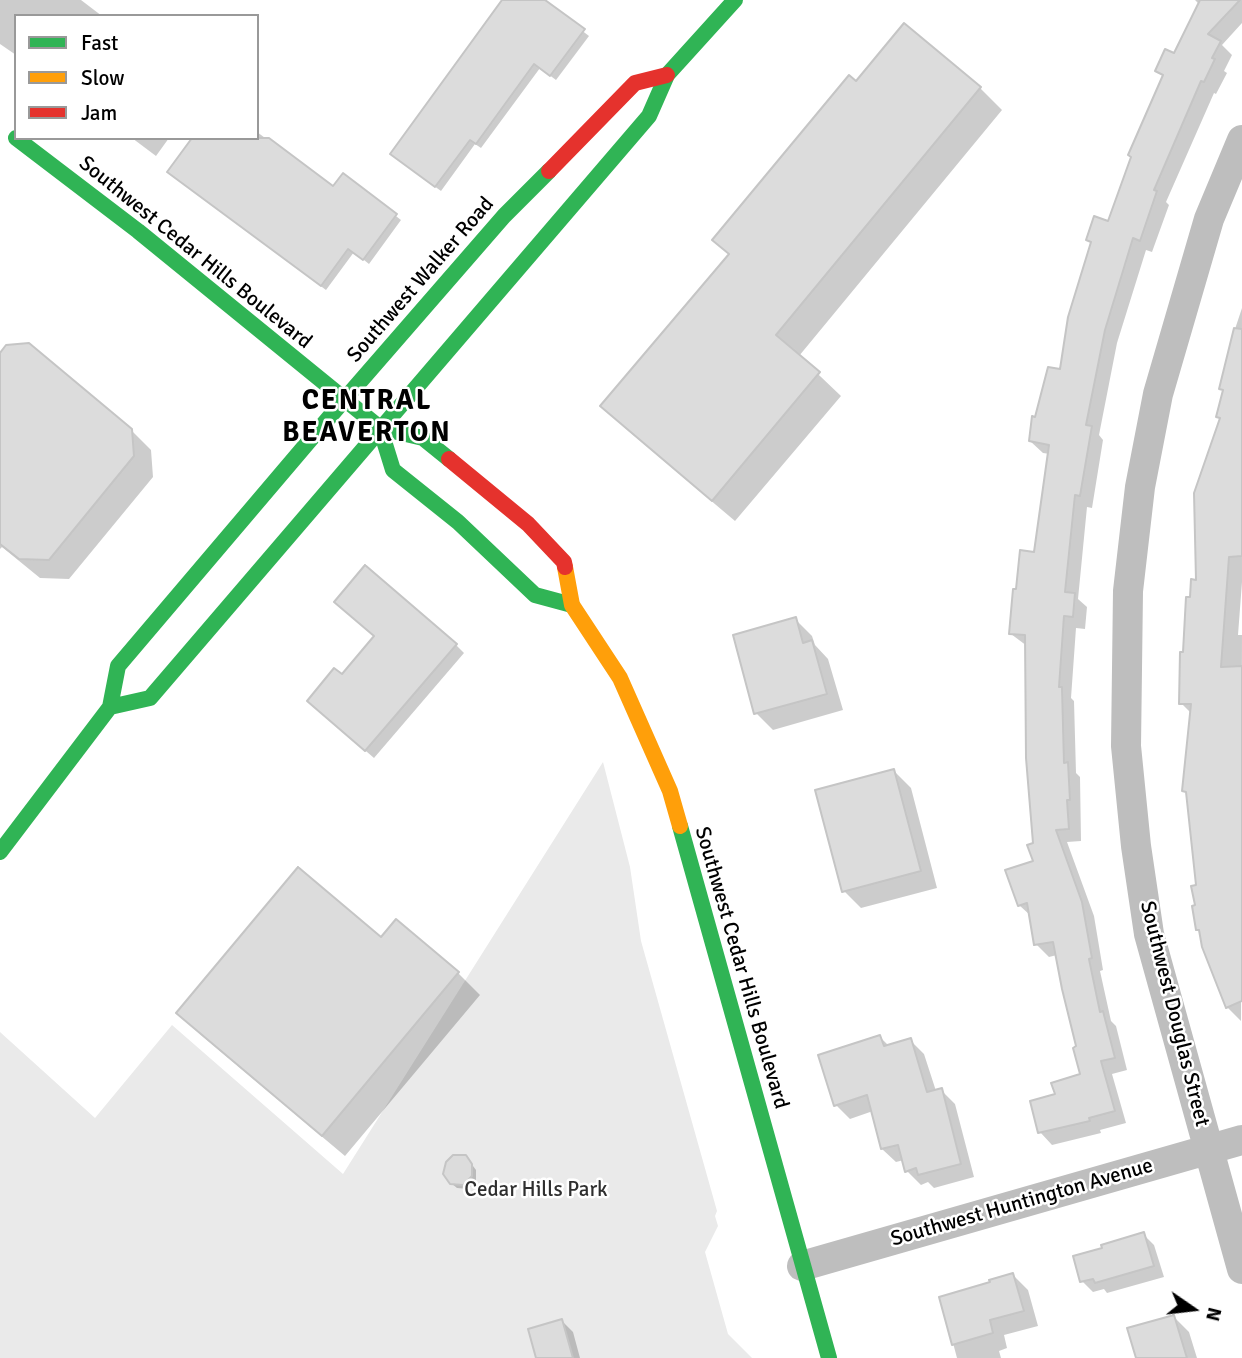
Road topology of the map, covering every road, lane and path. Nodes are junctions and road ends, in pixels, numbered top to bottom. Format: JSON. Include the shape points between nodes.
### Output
{"nodes":[{"id":1,"x":734,"y":0,"type":"edge"},
{"id":2,"x":667,"y":75,"type":"junction"},
{"id":3,"x":19,"y":140,"type":"edge"},
{"id":4,"x":1242,"y":140,"type":"edge"},
{"id":5,"x":344,"y":400,"type":"junction"},
{"id":6,"x":380,"y":428,"type":"junction"},
{"id":7,"x":572,"y":605,"type":"junction"},
{"id":8,"x":110,"y":707,"type":"junction"},
{"id":9,"x":0,"y":852,"type":"edge"},
{"id":10,"x":1242,"y":1140,"type":"edge"},
{"id":11,"x":1208,"y":1150,"type":"junction"},
{"id":12,"x":802,"y":1266,"type":"junction"},
{"id":13,"x":1242,"y":1269,"type":"edge"},
{"id":14,"x":829,"y":1358,"type":"edge"}],
"edges":[{"from":1,"to":2,"type":"main road"},
{"from":2,"to":5,"type":"main road","name":"Southwest Walker Road","via":[[635,83],[504,216]]},
{"from":2,"to":6,"type":"main road","via":[[649,116]]},
{"from":3,"to":5,"type":"main road","name":"Southwest Cedar Hills Boulevard"},
{"from":4,"to":11,"type":"street","name":"Southwest Douglas Street","via":[[1209,219],[1158,394],[1140,487],[1128,591],[1126,746],[1136,846],[1147,921]]},
{"from":5,"to":6,"type":"main road","name":"Southwest Cedar Hills Boulevard"},
{"from":5,"to":8,"type":"main road","name":"Southwest Walker Road","via":[[118,666]]},
{"from":6,"to":7,"type":"main road","via":[[393,470],[458,522],[535,595]]},
{"from":6,"to":7,"type":"main road","name":"Southwest Cedar Hills Boulevard","via":[[424,438],[528,524],[564,562]]},
{"from":6,"to":8,"type":"main road","via":[[150,698]]},
{"from":7,"to":12,"type":"main road","name":"Southwest Cedar Hills Boulevard","via":[[620,678],[670,790]]},
{"from":8,"to":9,"type":"main road","name":"Southwest Walker Road"},
{"from":10,"to":11,"type":"street","name":"Southwest Huntington Avenue"},
{"from":11,"to":12,"type":"street","name":"Southwest Huntington Avenue"},
{"from":11,"to":13,"type":"street","name":"Southwest Douglas Street"},
{"from":12,"to":14,"type":"main road","name":"Southwest Cedar Hills Boulevard"}]}
